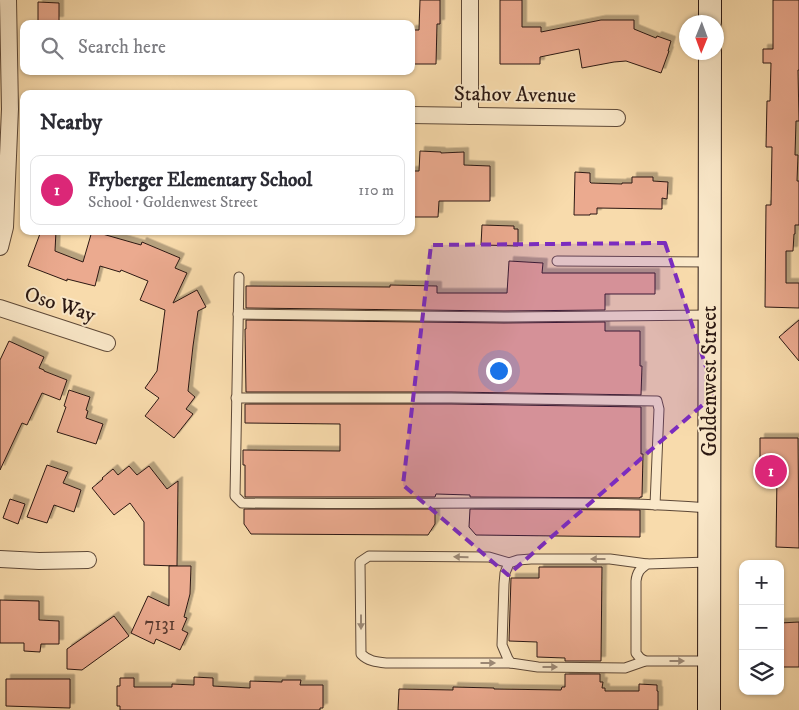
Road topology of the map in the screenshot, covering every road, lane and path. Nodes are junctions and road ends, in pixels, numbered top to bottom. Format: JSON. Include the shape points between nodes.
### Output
{"nodes":[{"id":1,"x":8,"y":0,"type":"edge"},
{"id":2,"x":470,"y":0,"type":"edge"},
{"id":3,"x":710,"y":0,"type":"edge"},
{"id":4,"x":710,"y":15,"type":"edge"},
{"id":5,"x":710,"y":60,"type":"edge"},
{"id":6,"x":17,"y":109,"type":"edge"},
{"id":7,"x":415,"y":115,"type":"edge"},
{"id":8,"x":470,"y":116,"type":"junction"},
{"id":9,"x":617,"y":118,"type":"dead end"},
{"id":10,"x":0,"y":247,"type":"edge"},
{"id":11,"x":557,"y":261,"type":"dead end"},
{"id":12,"x":710,"y":262,"type":"junction"},
{"id":13,"x":240,"y":278,"type":"dead end"},
{"id":14,"x":0,"y":308,"type":"edge"},
{"id":15,"x":238,"y":314,"type":"junction"},
{"id":16,"x":710,"y":314,"type":"junction"},
{"id":17,"x":107,"y":343,"type":"dead end"},
{"id":18,"x":236,"y":398,"type":"junction"},
{"id":19,"x":655,"y":505,"type":"junction"},
{"id":20,"x":710,"y":508,"type":"junction"},
{"id":21,"x":0,"y":559,"type":"edge"},
{"id":22,"x":88,"y":560,"type":"dead end"},
{"id":23,"x":710,"y":562,"type":"junction"},
{"id":24,"x":509,"y":563,"type":"junction"},
{"id":25,"x":647,"y":564,"type":"junction"},
{"id":26,"x":645,"y":661,"type":"junction"},
{"id":27,"x":709,"y":661,"type":"junction"},
{"id":28,"x":511,"y":663,"type":"junction"},
{"id":29,"x":709,"y":710,"type":"edge"}],
"edges":[{"from":1,"to":6,"type":"street"},
{"from":2,"to":8,"type":"street"},
{"from":3,"to":4,"type":"main road"},
{"from":5,"to":12,"type":"main road","name":"Goldenwest Street"},
{"from":6,"to":10,"type":"street","via":[[6,227]]},
{"from":7,"to":8,"type":"street","name":"Stahov Avenue"},
{"from":8,"to":9,"type":"street","name":"Stahov Avenue"},
{"from":11,"to":12,"type":"lane"},
{"from":12,"to":16,"type":"main road","name":"Goldenwest Street"},
{"from":13,"to":15,"type":"lane"},
{"from":14,"to":17,"type":"street","name":"Oso Way"},
{"from":15,"to":16,"type":"lane","via":[[504,317]]},
{"from":15,"to":18,"type":"lane"},
{"from":16,"to":20,"type":"main road","name":"Goldenwest Street"},
{"from":18,"to":19,"type":"lane","via":[[235,496],[242,503],[580,502]]},
{"from":18,"to":19,"type":"lane","via":[[657,401]]},
{"from":19,"to":20,"type":"lane"},
{"from":20,"to":23,"type":"main road","name":"Goldenwest Street"},
{"from":21,"to":22,"type":"street","via":[[39,562]]},
{"from":23,"to":25,"type":"lane"},
{"from":23,"to":27,"type":"main road","name":"Goldenwest Street"},
{"from":25,"to":24,"type":"lane","one_way":true,"via":[[610,559],[531,559]]},
{"from":24,"to":28,"type":"lane","via":[[504,584],[502,645]]},
{"from":24,"to":28,"type":"lane","one_way":true,"via":[[490,557],[369,556],[360,562],[360,654],[373,662],[386,663]]},
{"from":25,"to":26,"type":"lane","via":[[640,569],[636,581],[636,653]]},
{"from":26,"to":27,"type":"lane","one_way":true},
{"from":28,"to":26,"type":"lane","one_way":true,"via":[[538,667],[625,668]]},
{"from":27,"to":29,"type":"main road","name":"Goldenwest Street"}]}
